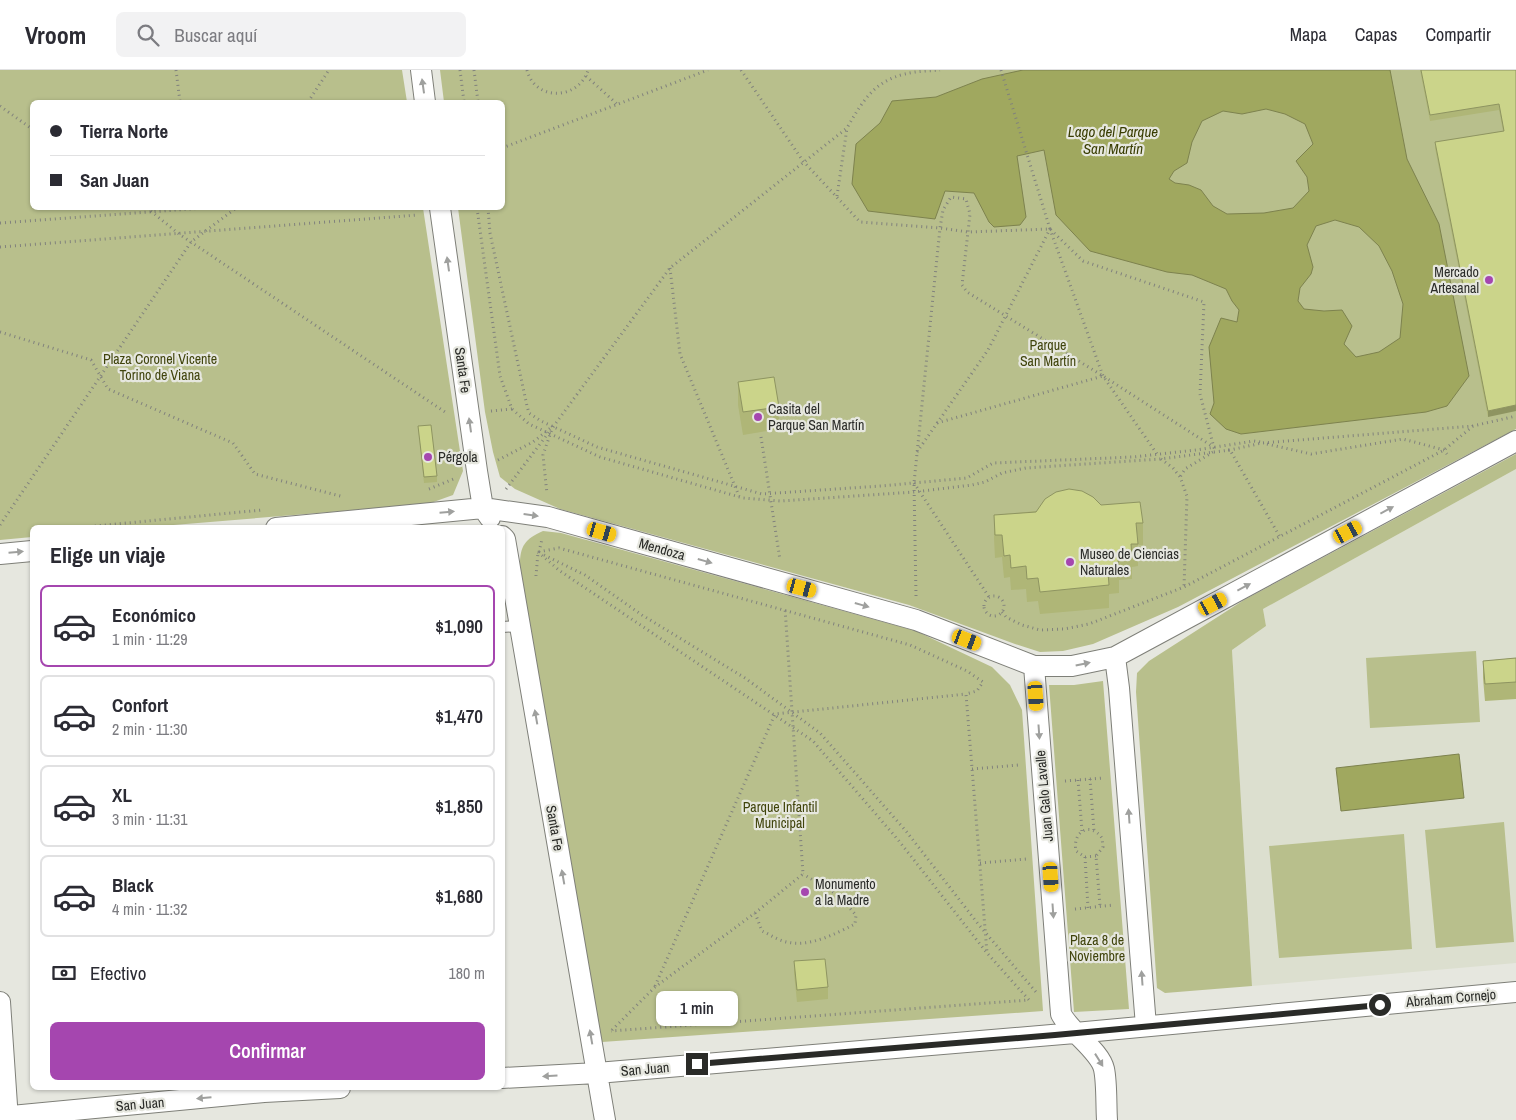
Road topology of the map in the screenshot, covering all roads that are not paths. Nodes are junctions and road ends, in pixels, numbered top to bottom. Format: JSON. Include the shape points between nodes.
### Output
{"nodes":[{"id":1,"x":421,"y":70,"type":"edge"},
{"id":2,"x":426,"y":100,"type":"edge"},
{"id":3,"x":440,"y":211,"type":"edge"},
{"id":4,"x":1516,"y":441,"type":"edge"},
{"id":5,"x":490,"y":515,"type":"edge"},
{"id":6,"x":417,"y":521,"type":"edge"},
{"id":7,"x":339,"y":525,"type":"edge"},
{"id":8,"x":505,"y":539,"type":"edge"},
{"id":9,"x":30,"y":550,"type":"edge"},
{"id":10,"x":0,"y":554,"type":"edge"},
{"id":11,"x":507,"y":584,"type":"edge"},
{"id":12,"x":511,"y":627,"type":"edge"},
{"id":13,"x":1115,"y":658,"type":"junction"},
{"id":14,"x":1034,"y":666,"type":"junction"},
{"id":15,"x":1516,"y":992,"type":"edge"},
{"id":16,"x":0,"y":1002,"type":"edge"},
{"id":17,"x":1146,"y":1026,"type":"junction"},
{"id":18,"x":1075,"y":1033,"type":"junction"},
{"id":19,"x":597,"y":1073,"type":"junction"},
{"id":20,"x":505,"y":1078,"type":"edge"},
{"id":21,"x":302,"y":1090,"type":"edge"},
{"id":22,"x":5,"y":1118,"type":"edge"},
{"id":23,"x":605,"y":1120,"type":"edge"},
{"id":24,"x":1107,"y":1120,"type":"edge"}],
"edges":[{"from":2,"to":1,"type":"street","one_way":true},
{"from":5,"to":3,"type":"street","name":"Santa Fe","one_way":true,"via":[[477,472]]},
{"from":13,"to":4,"type":"street","one_way":true},
{"from":6,"to":5,"type":"street","name":"Mendoza","one_way":true},
{"from":5,"to":14,"type":"street","name":"Mendoza","one_way":true,"via":[[548,517],[916,620]]},
{"from":6,"to":7,"type":"street","name":"Mendoza"},
{"from":8,"to":11,"type":"street","name":"Santa Fe"},
{"from":10,"to":9,"type":"street","one_way":true},
{"from":11,"to":12,"type":"street","name":"Santa Fe"},
{"from":19,"to":12,"type":"street","name":"Santa Fe","one_way":true},
{"from":14,"to":13,"type":"street","one_way":true,"via":[[1072,666]]},
{"from":17,"to":13,"type":"street","one_way":true},
{"from":14,"to":18,"type":"street","name":"Juan Galo Lavalle","one_way":true,"via":[[1061,1014]]},
{"from":15,"to":17,"type":"street","name":"Abraham Cornejo"},
{"from":16,"to":22,"type":"street"},
{"from":17,"to":18,"type":"street","name":"San Juan"},
{"from":18,"to":19,"type":"street","name":"San Juan"},
{"from":18,"to":24,"type":"street","one_way":true,"via":[[1094,1052],[1104,1068]]},
{"from":19,"to":20,"type":"street","name":"San Juan","one_way":true},
{"from":19,"to":23,"type":"street","name":"Santa Fe"},
{"from":21,"to":22,"type":"street","name":"San Juan","one_way":true}]}
